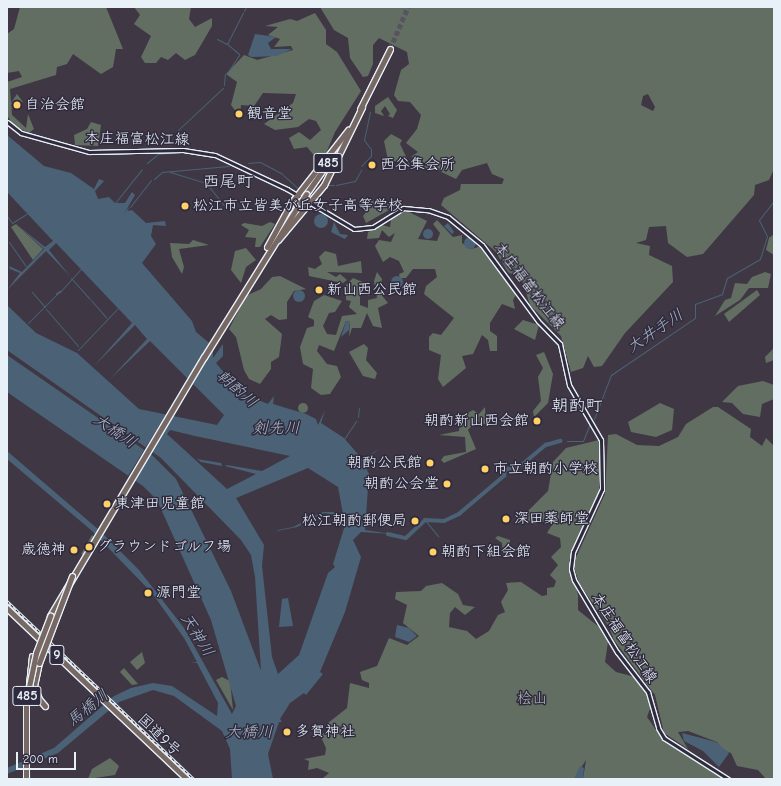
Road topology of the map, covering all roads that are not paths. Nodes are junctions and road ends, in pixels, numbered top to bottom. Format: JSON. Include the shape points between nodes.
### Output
{"nodes":[{"id":1,"x":390,"y":49,"type":"tunnel mouth"},
{"id":2,"x":362,"y":107,"type":"junction"},
{"id":3,"x":7,"y":122,"type":"edge"},
{"id":4,"x":348,"y":130,"type":"junction"},
{"id":5,"x":297,"y":194,"type":"junction"},
{"id":6,"x":312,"y":204,"type":"junction"},
{"id":7,"x":267,"y":253,"type":"junction"},
{"id":8,"x":245,"y":289,"type":"junction"},
{"id":9,"x":72,"y":576,"type":"junction"},
{"id":10,"x":7,"y":608,"type":"edge"},
{"id":11,"x":50,"y":616,"type":"junction"},
{"id":12,"x":26,"y":779,"type":"edge"},
{"id":13,"x":187,"y":779,"type":"edge"},
{"id":14,"x":728,"y":779,"type":"edge"}],
"edges":[{"from":1,"to":2,"type":"highway","number":"485"},
{"from":2,"to":4,"type":"highway","number":"485"},
{"from":2,"to":6,"type":"highway","via":[[335,167]]},
{"from":3,"to":5,"type":"main road","name":"本庄福富松江線","via":[[21,133],[89,152],[163,149],[206,153]]},
{"from":4,"to":5,"type":"highway"},
{"from":4,"to":7,"type":"highway","number":"485","bridge":true},
{"from":5,"to":6,"type":"main road","name":"本庄福富松江線"},
{"from":5,"to":8,"type":"highway"},
{"from":6,"to":7,"type":"highway"},
{"from":6,"to":14,"type":"main road","name":"本庄福富松江線","via":[[357,229],[373,227],[403,208],[428,210],[448,217],[482,245],[538,321],[560,344],[569,385],[601,438],[601,495],[573,552],[572,574],[617,652],[648,692],[658,728],[664,738]]},
{"from":7,"to":8,"type":"highway","number":"485"},
{"from":8,"to":9,"type":"highway","number":"485"},
{"from":9,"to":11,"type":"highway","number":"485","bridge":true},
{"from":9,"to":11,"type":"highway","bridge":true,"via":[[39,663],[34,689],[45,706],[29,687],[32,656]]},
{"from":10,"to":13,"type":"highway","name":"国道9号","number":"9"},
{"from":11,"to":12,"type":"highway","number":"485","bridge":true,"via":[[36,653],[26,701]]}]}
